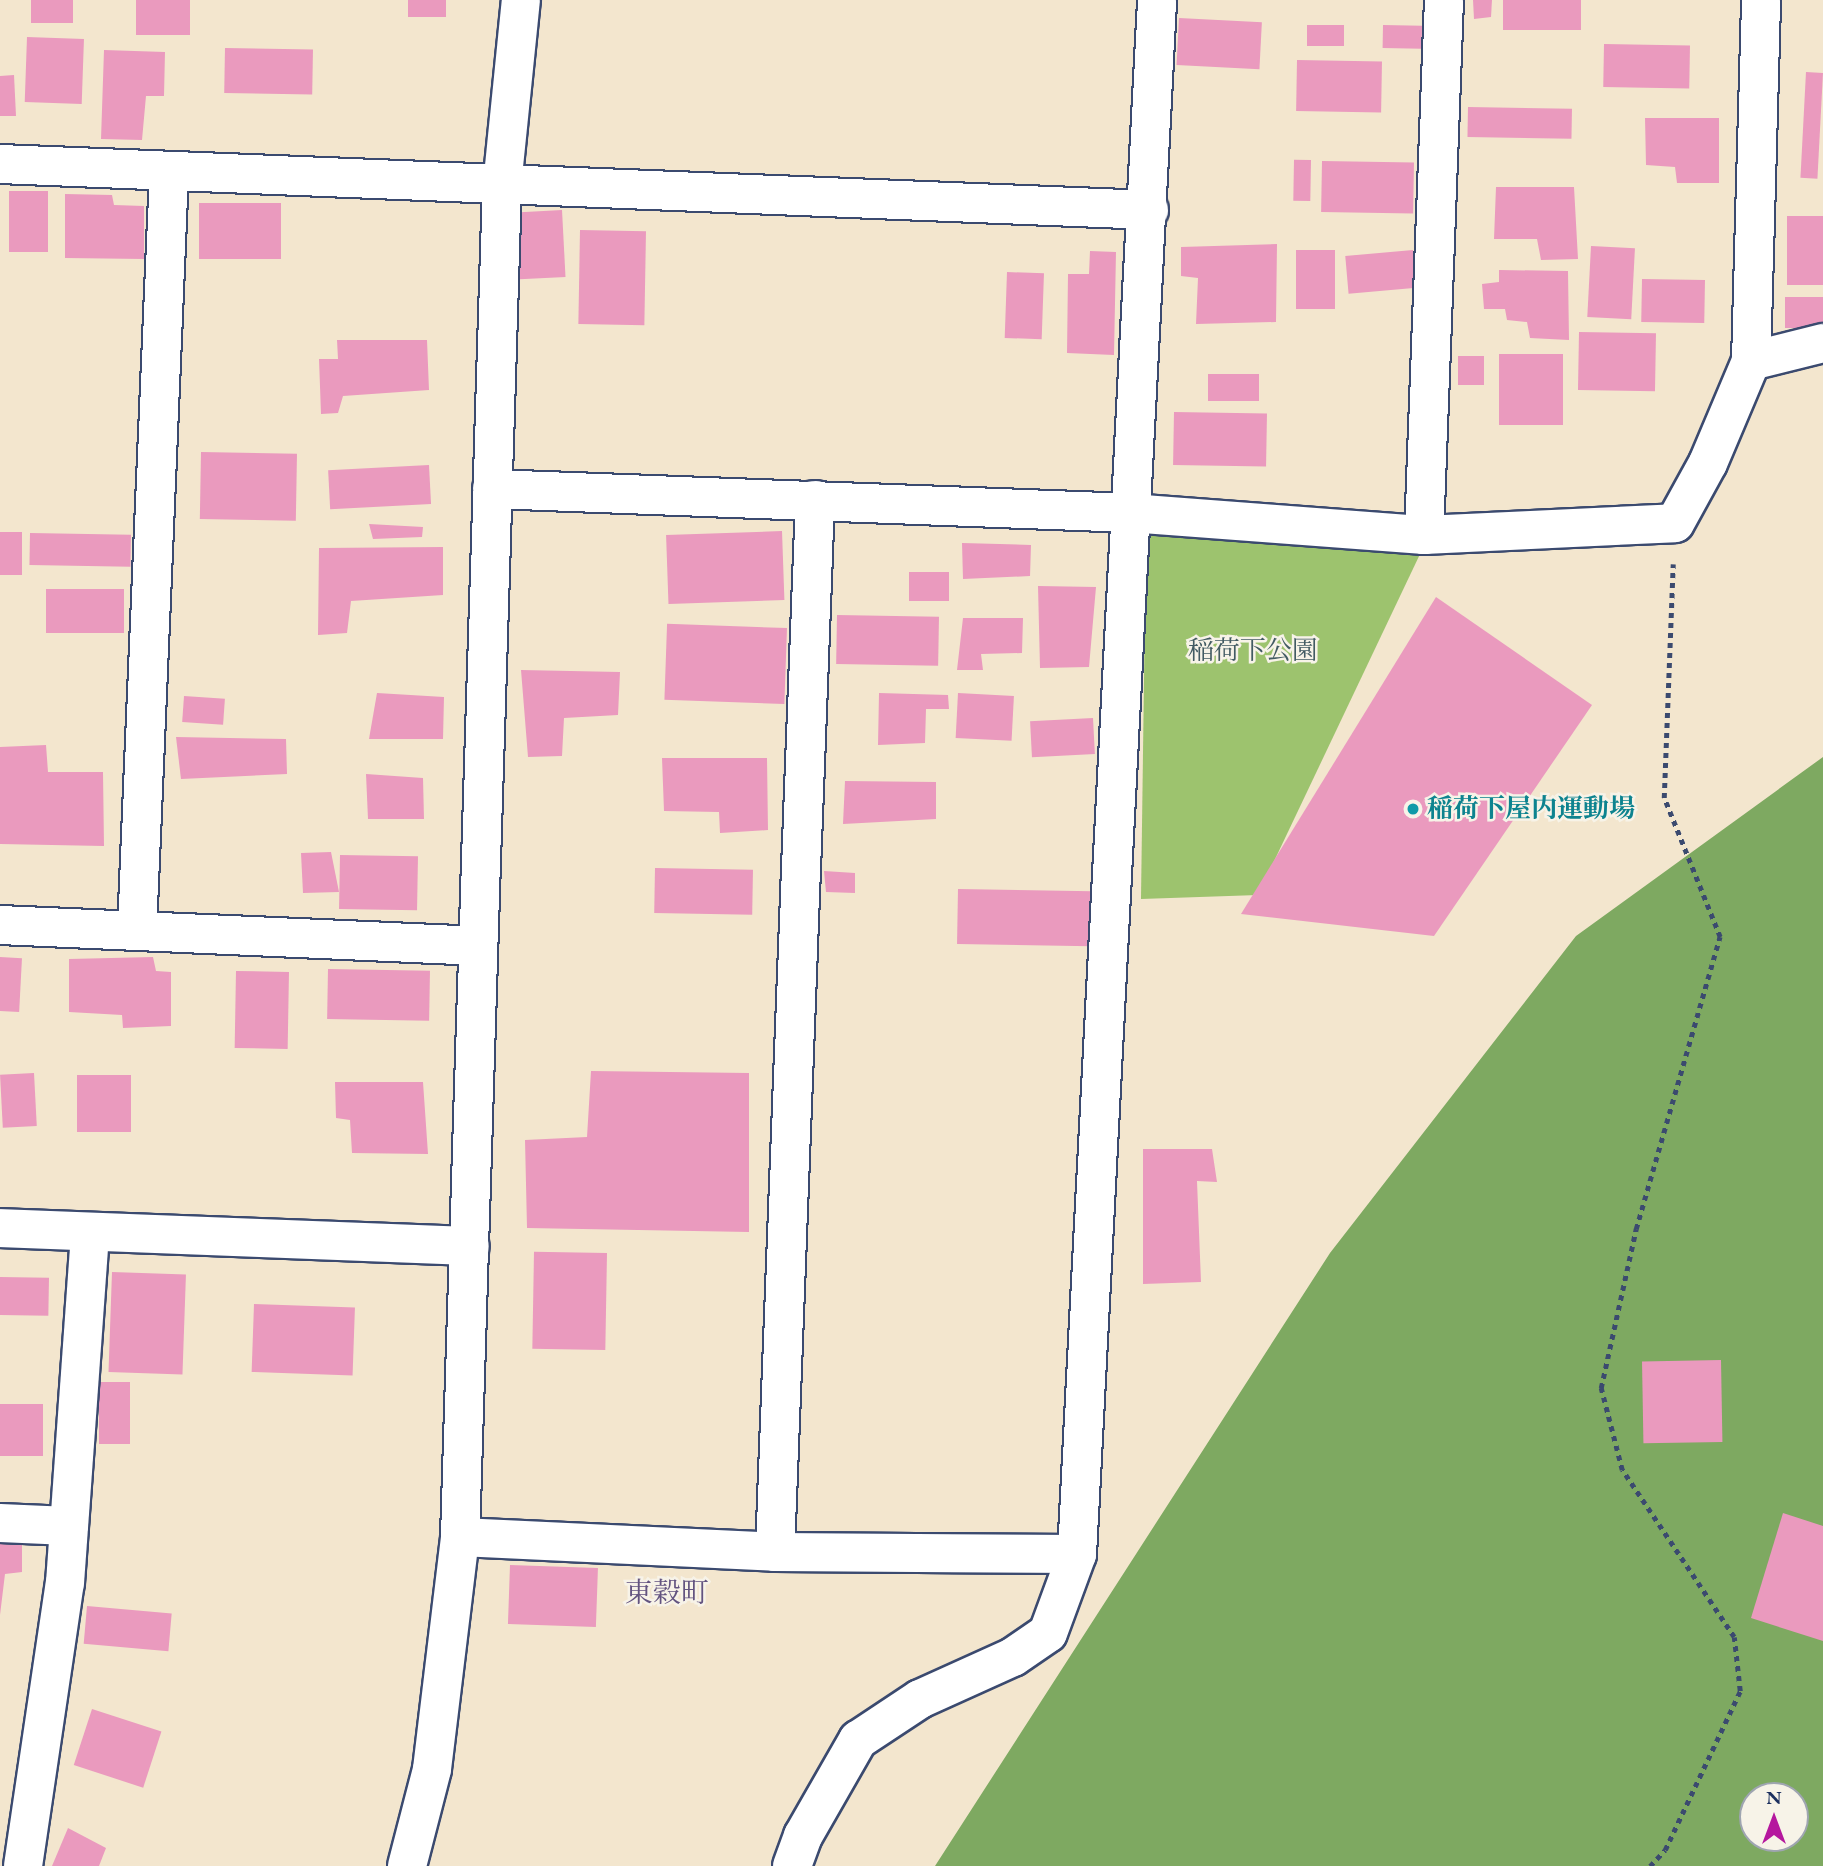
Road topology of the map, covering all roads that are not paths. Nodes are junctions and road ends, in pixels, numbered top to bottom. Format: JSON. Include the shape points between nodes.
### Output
{"nodes":[{"id":1,"x":521,"y":0,"type":"edge"},
{"id":2,"x":1157,"y":0,"type":"edge"},
{"id":3,"x":1444,"y":0,"type":"edge"},
{"id":4,"x":1761,"y":0,"type":"edge"},
{"id":5,"x":0,"y":164,"type":"edge"},
{"id":6,"x":169,"y":172,"type":"junction"},
{"id":7,"x":502,"y":186,"type":"junction"},
{"id":8,"x":1149,"y":210,"type":"junction"},
{"id":9,"x":1823,"y":343,"type":"edge"},
{"id":10,"x":1751,"y":361,"type":"junction"},
{"id":11,"x":492,"y":489,"type":"junction"},
{"id":12,"x":815,"y":500,"type":"junction"},
{"id":13,"x":1130,"y":513,"type":"junction"},
{"id":14,"x":1424,"y":535,"type":"junction"},
{"id":15,"x":0,"y":925,"type":"edge"},
{"id":16,"x":137,"y":930,"type":"junction"},
{"id":17,"x":476,"y":946,"type":"junction"},
{"id":18,"x":0,"y":1228,"type":"edge"},
{"id":19,"x":90,"y":1233,"type":"junction"},
{"id":20,"x":470,"y":1246,"type":"junction"},
{"id":21,"x":0,"y":1523,"type":"edge"},
{"id":22,"x":69,"y":1526,"type":"junction"},
{"id":23,"x":460,"y":1537,"type":"junction"},
{"id":24,"x":775,"y":1552,"type":"junction"},
{"id":25,"x":1077,"y":1554,"type":"junction"},
{"id":26,"x":23,"y":1866,"type":"edge"},
{"id":27,"x":407,"y":1866,"type":"edge"},
{"id":28,"x":792,"y":1866,"type":"edge"}],
"edges":[{"from":1,"to":7,"type":"street"},
{"from":2,"to":8,"type":"street"},
{"from":3,"to":14,"type":"street"},
{"from":4,"to":10,"type":"street"},
{"from":5,"to":6,"type":"street"},
{"from":6,"to":7,"type":"street"},
{"from":6,"to":16,"type":"street"},
{"from":7,"to":8,"type":"street"},
{"from":7,"to":11,"type":"street"},
{"from":8,"to":13,"type":"street"},
{"from":9,"to":10,"type":"street"},
{"from":10,"to":14,"type":"street","via":[[1708,463],[1675,523]]},
{"from":11,"to":12,"type":"street"},
{"from":11,"to":17,"type":"street"},
{"from":12,"to":13,"type":"street"},
{"from":12,"to":24,"type":"street"},
{"from":13,"to":14,"type":"street"},
{"from":13,"to":25,"type":"street"},
{"from":15,"to":16,"type":"street"},
{"from":16,"to":17,"type":"street"},
{"from":17,"to":20,"type":"street"},
{"from":18,"to":19,"type":"street"},
{"from":19,"to":20,"type":"street"},
{"from":19,"to":22,"type":"street"},
{"from":20,"to":23,"type":"street"},
{"from":21,"to":22,"type":"street"},
{"from":22,"to":26,"type":"street"},
{"from":23,"to":24,"type":"street"},
{"from":23,"to":27,"type":"street","via":[[432,1769]]},
{"from":24,"to":25,"type":"street"},
{"from":25,"to":28,"type":"street","via":[[1048,1633],[1013,1657],[920,1699],[858,1740],[803,1836]]}]}
